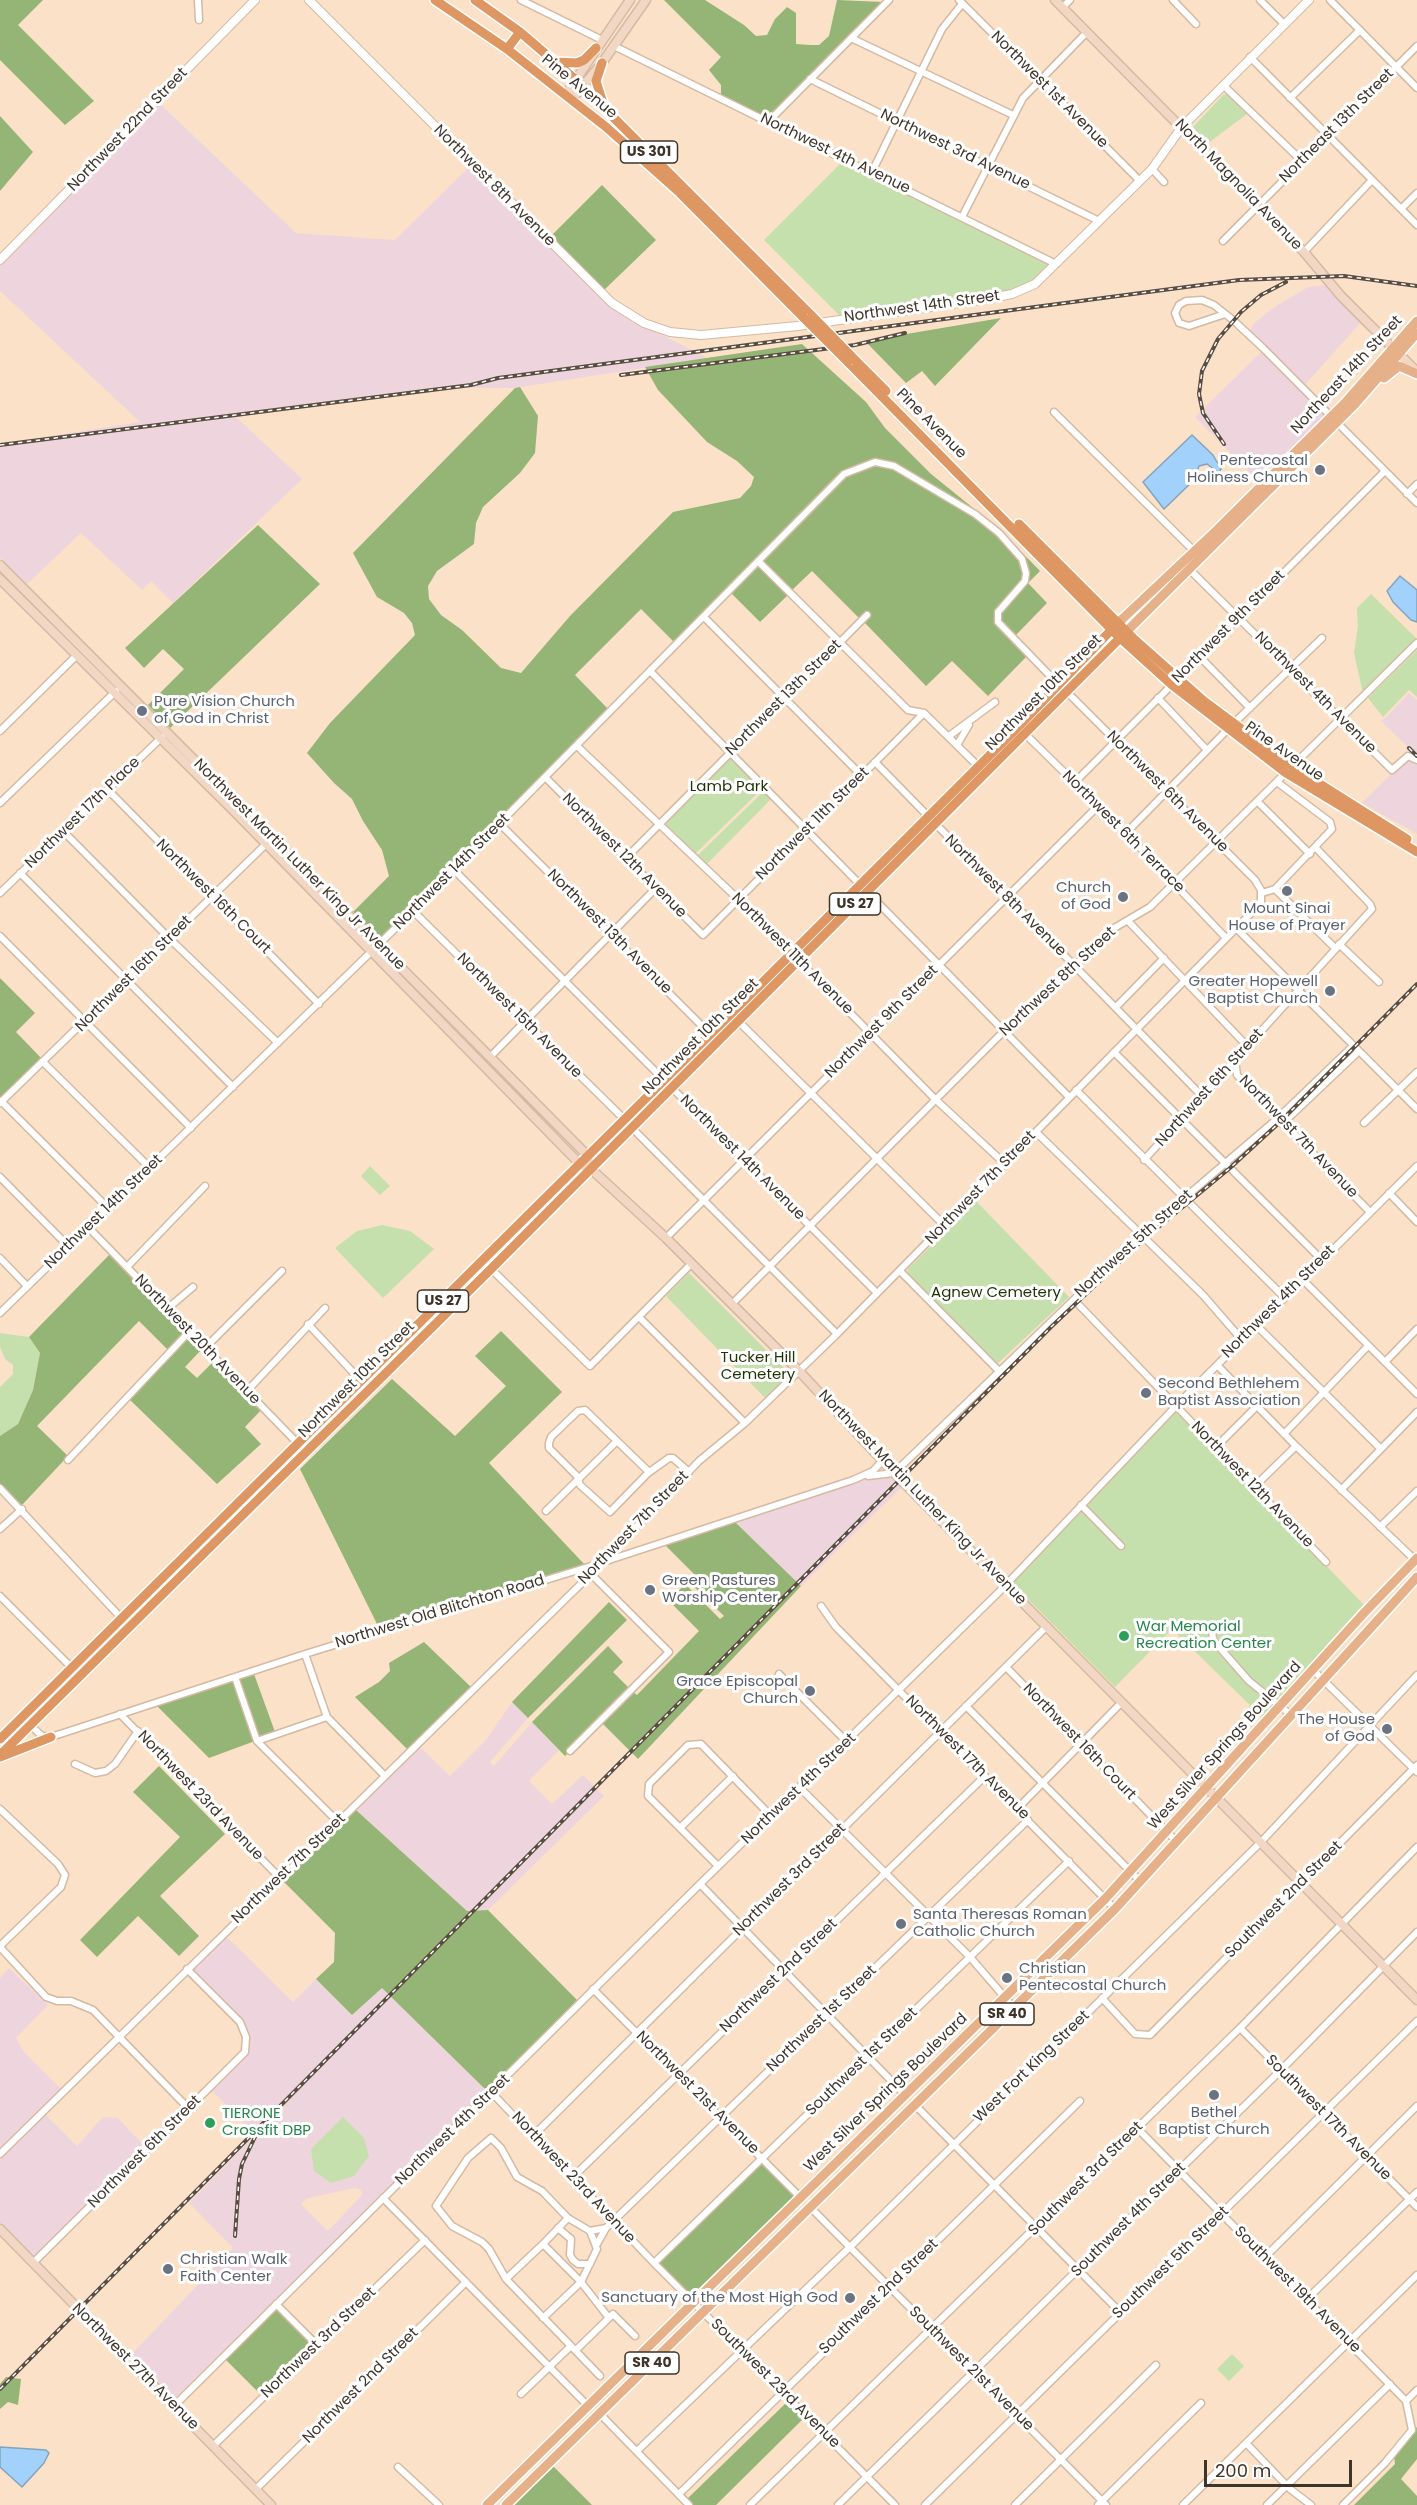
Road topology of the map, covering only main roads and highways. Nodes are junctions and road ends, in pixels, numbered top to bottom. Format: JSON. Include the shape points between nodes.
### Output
{"nodes":[{"id":1,"x":435,"y":0,"type":"edge"},
{"id":2,"x":475,"y":0,"type":"edge"},
{"id":3,"x":630,"y":0,"type":"edge"},
{"id":4,"x":638,"y":0,"type":"edge"},
{"id":5,"x":646,"y":0,"type":"edge"},
{"id":6,"x":1055,"y":0,"type":"edge"},
{"id":7,"x":636,"y":15,"type":"junction"},
{"id":8,"x":520,"y":32,"type":"junction"},
{"id":9,"x":599,"y":44,"type":"junction"},
{"id":10,"x":507,"y":50,"type":"junction"},
{"id":11,"x":555,"y":61,"type":"junction"},
{"id":12,"x":602,"y":63,"type":"junction"},
{"id":13,"x":580,"y":84,"type":"junction"},
{"id":14,"x":569,"y":97,"type":"junction"},
{"id":15,"x":605,"y":108,"type":"junction"},
{"id":16,"x":647,"y":157,"type":"junction"},
{"id":17,"x":1417,"y":321,"type":"edge"},
{"id":18,"x":1417,"y":333,"type":"edge"},
{"id":19,"x":1395,"y":350,"type":"junction"},
{"id":20,"x":1417,"y":373,"type":"edge"},
{"id":21,"x":1362,"y":397,"type":"junction"},
{"id":22,"x":1333,"y":420,"type":"junction"},
{"id":23,"x":0,"y":565,"type":"edge"},
{"id":24,"x":0,"y":579,"type":"edge"},
{"id":25,"x":14,"y":586,"type":"junction"},
{"id":26,"x":1114,"y":626,"type":"junction"},
{"id":27,"x":1123,"y":635,"type":"junction"},
{"id":28,"x":1021,"y":731,"type":"junction"},
{"id":29,"x":163,"y":736,"type":"junction"},
{"id":30,"x":1290,"y":770,"type":"junction"},
{"id":31,"x":1417,"y":845,"type":"edge"},
{"id":32,"x":1417,"y":852,"type":"edge"},
{"id":33,"x":375,"y":948,"type":"junction"},
{"id":34,"x":628,"y":1124,"type":"junction"},
{"id":35,"x":588,"y":1156,"type":"junction"},
{"id":36,"x":580,"y":1164,"type":"junction"},
{"id":37,"x":591,"y":1169,"type":"junction"},
{"id":38,"x":385,"y":1366,"type":"junction"},
{"id":39,"x":303,"y":1448,"type":"junction"},
{"id":40,"x":209,"y":1534,"type":"junction"},
{"id":41,"x":205,"y":1552,"type":"junction"},
{"id":42,"x":1416,"y":1559,"type":"edge"},
{"id":43,"x":1417,"y":1577,"type":"edge"},
{"id":44,"x":1380,"y":1616,"type":"junction"},
{"id":45,"x":51,"y":1737,"type":"road end"},
{"id":46,"x":0,"y":1739,"type":"edge"},
{"id":47,"x":0,"y":1756,"type":"edge"},
{"id":48,"x":1206,"y":1789,"type":"junction"},
{"id":49,"x":1216,"y":1799,"type":"junction"},
{"id":50,"x":1417,"y":2000,"type":"edge"},
{"id":51,"x":916,"y":2085,"type":"junction"},
{"id":52,"x":905,"y":2095,"type":"junction"},
{"id":53,"x":915,"y":2105,"type":"junction"},
{"id":54,"x":903,"y":2116,"type":"junction"},
{"id":55,"x":836,"y":2163,"type":"junction"},
{"id":56,"x":801,"y":2198,"type":"junction"},
{"id":57,"x":810,"y":2207,"type":"junction"},
{"id":58,"x":0,"y":2229,"type":"edge"},
{"id":59,"x":765,"y":2252,"type":"junction"},
{"id":60,"x":607,"y":2387,"type":"junction"},
{"id":61,"x":588,"y":2406,"type":"junction"},
{"id":62,"x":600,"y":2414,"type":"junction"},
{"id":63,"x":583,"y":2429,"type":"junction"},
{"id":64,"x":271,"y":2505,"type":"edge"},
{"id":65,"x":487,"y":2505,"type":"edge"},
{"id":66,"x":506,"y":2505,"type":"edge"}],
"edges":[{"from":1,"to":10,"type":"highway","name":"Pine Avenue","number":"US 301"},
{"from":2,"to":8,"type":"highway","name":"Pine Avenue","number":"US 301"},
{"from":3,"to":9,"type":"main road"},
{"from":4,"to":7,"type":"main road"},
{"from":5,"to":7,"type":"main road"},
{"from":6,"to":19,"type":"main road","name":"North Magnolia Avenue","via":[[1304,252]]},
{"from":7,"to":12,"type":"main road"},
{"from":8,"to":10,"type":"highway"},
{"from":8,"to":11,"type":"highway","name":"Pine Avenue","number":"US 301"},
{"from":9,"to":11,"type":"highway","via":[[585,60]]},
{"from":9,"to":13,"type":"main road"},
{"from":10,"to":14,"type":"highway","name":"Pine Avenue","number":"US 301"},
{"from":11,"to":13,"type":"highway","name":"Pine Avenue","number":"US 301"},
{"from":12,"to":13,"type":"main road"},
{"from":12,"to":15,"type":"highway","via":[[596,81]]},
{"from":13,"to":14,"type":"main road"},
{"from":13,"to":15,"type":"highway","name":"Pine Avenue","number":"US 301"},
{"from":14,"to":16,"type":"highway","name":"Pine Avenue","number":"US 301"},
{"from":15,"to":16,"type":"highway","name":"Pine Avenue","number":"US 301"},
{"from":16,"to":26,"type":"highway","name":"Pine Avenue","number":"US 301","bridge":true},
{"from":17,"to":19,"type":"main road","name":"Northeast 14th Street"},
{"from":18,"to":19,"type":"main road","name":"Northwest 10th Street"},
{"from":19,"to":20,"type":"main road","name":"North Magnolia Avenue"},
{"from":19,"to":21,"type":"main road","name":"Northwest 10th Street"},
{"from":19,"to":22,"type":"main road","name":"Northeast 14th Street"},
{"from":20,"to":21,"type":"main road","via":[[1396,367]]},
{"from":21,"to":22,"type":"main road","name":"Northwest 10th Street"},
{"from":22,"to":26,"type":"main road","name":"Northeast 14th Street"},
{"from":22,"to":27,"type":"main road","name":"Northwest 10th Street"},
{"from":23,"to":25,"type":"main road","name":"Northwest Martin Luther King Jr Avenue"},
{"from":24,"to":25,"type":"main road","name":"Northwest Martin Luther King Jr Avenue"},
{"from":25,"to":29,"type":"main road","name":"Northwest Martin Luther King Jr Avenue","via":[[76,656]]},
{"from":25,"to":29,"type":"main road","name":"Northwest Martin Luther King Jr Avenue","via":[[121,686]]},
{"from":26,"to":27,"type":"highway","name":"Pine Avenue"},
{"from":26,"to":28,"type":"highway","name":"Northwest 10th Street","number":"US 27","via":[[1057,683]]},
{"from":27,"to":28,"type":"highway","name":"Northwest 10th Street","number":"US 27"},
{"from":27,"to":30,"type":"highway","name":"Pine Avenue","via":[[1230,727]]},
{"from":28,"to":34,"type":"highway","name":"Northwest 10th Street","number":"US 27"},
{"from":29,"to":33,"type":"main road","name":"Northwest Martin Luther King Jr Avenue"},
{"from":29,"to":33,"type":"main road","name":"Northwest Martin Luther King Jr Avenue","via":[[266,844]]},
{"from":30,"to":31,"type":"highway","name":"Pine Avenue"},
{"from":30,"to":32,"type":"highway","name":"Pine Avenue"},
{"from":33,"to":35,"type":"main road","name":"Northwest Martin Luther King Jr Avenue"},
{"from":33,"to":36,"type":"main road","name":"Northwest Martin Luther King Jr Avenue"},
{"from":34,"to":35,"type":"highway","name":"Northwest 10th Street","number":"US 27"},
{"from":34,"to":37,"type":"highway","name":"Northwest 10th Street","number":"US 27"},
{"from":35,"to":36,"type":"highway","name":"Northwest 10th Street","number":"US 27"},
{"from":35,"to":37,"type":"main road"},
{"from":36,"to":37,"type":"main road","name":"Northwest Martin Luther King Jr Avenue"},
{"from":36,"to":38,"type":"highway","name":"Northwest 10th Street","number":"US 27"},
{"from":37,"to":38,"type":"highway","name":"Northwest 10th Street","number":"US 27","via":[[491,1269]]},
{"from":37,"to":48,"type":"main road","name":"Northwest Martin Luther King Jr Avenue","via":[[799,1371],[894,1473]]},
{"from":38,"to":39,"type":"highway","name":"Northwest 10th Street","number":"US 27"},
{"from":38,"to":39,"type":"highway","name":"Northwest 10th Street","number":"US 27","via":[[362,1382]]},
{"from":39,"to":40,"type":"highway","name":"Northwest 10th Street","number":"US 27"},
{"from":39,"to":41,"type":"highway","name":"Northwest 10th Street","number":"US 27"},
{"from":40,"to":41,"type":"highway"},
{"from":40,"to":46,"type":"highway","name":"Northwest 10th Street","number":"US 27"},
{"from":41,"to":47,"type":"highway","name":"Northwest 10th Street","number":"US 27"},
{"from":42,"to":44,"type":"main road","via":[[1413,1576],[1383,1607]]},
{"from":42,"to":48,"type":"main road","name":"West Silver Springs Boulevard","number":"SR 40"},
{"from":43,"to":44,"type":"main road","name":"West Silver Springs Boulevard","number":"SR 40"},
{"from":44,"to":49,"type":"main road","name":"West Silver Springs Boulevard","number":"SR 40"},
{"from":45,"to":47,"type":"highway"},
{"from":48,"to":49,"type":"main road","name":"Northwest Martin Luther King Jr Avenue"},
{"from":48,"to":51,"type":"main road","name":"West Silver Springs Boulevard","number":"SR 40","via":[[1106,1899]]},
{"from":49,"to":50,"type":"main road","name":"Northwest Martin Luther King Jr Avenue"},
{"from":49,"to":53,"type":"main road","name":"West Silver Springs Boulevard","number":"SR 40","via":[[1115,1909]]},
{"from":51,"to":52,"type":"main road","name":"West Silver Springs Boulevard","number":"SR 40"},
{"from":51,"to":53,"type":"main road"},
{"from":52,"to":54,"type":"main road"},
{"from":52,"to":55,"type":"main road","name":"West Silver Springs Boulevard","number":"SR 40"},
{"from":53,"to":54,"type":"main road","name":"West Silver Springs Boulevard","number":"SR 40"},
{"from":54,"to":57,"type":"main road","name":"West Silver Springs Boulevard","number":"SR 40"},
{"from":55,"to":56,"type":"main road","name":"West Silver Springs Boulevard","number":"SR 40"},
{"from":55,"to":57,"type":"main road","via":[[836,2168],[813,2191]]},
{"from":56,"to":59,"type":"main road","via":[[799,2212],[766,2244]]},
{"from":56,"to":60,"type":"main road","name":"West Silver Springs Boulevard","number":"SR 40"},
{"from":57,"to":59,"type":"main road","name":"West Silver Springs Boulevard","number":"SR 40"},
{"from":58,"to":64,"type":"main road","name":"Northwest 27th Avenue"},
{"from":59,"to":62,"type":"main road","name":"West Silver Springs Boulevard","number":"SR 40"},
{"from":60,"to":61,"type":"main road","name":"West Silver Springs Boulevard","number":"SR 40"},
{"from":60,"to":62,"type":"main road","via":[[597,2407]]},
{"from":61,"to":63,"type":"main road"},
{"from":61,"to":65,"type":"main road","name":"West Silver Springs Boulevard","number":"SR 40"},
{"from":62,"to":63,"type":"main road","name":"West Silver Springs Boulevard","number":"SR 40"},
{"from":63,"to":66,"type":"main road","name":"West Silver Springs Boulevard","number":"SR 40"}]}
